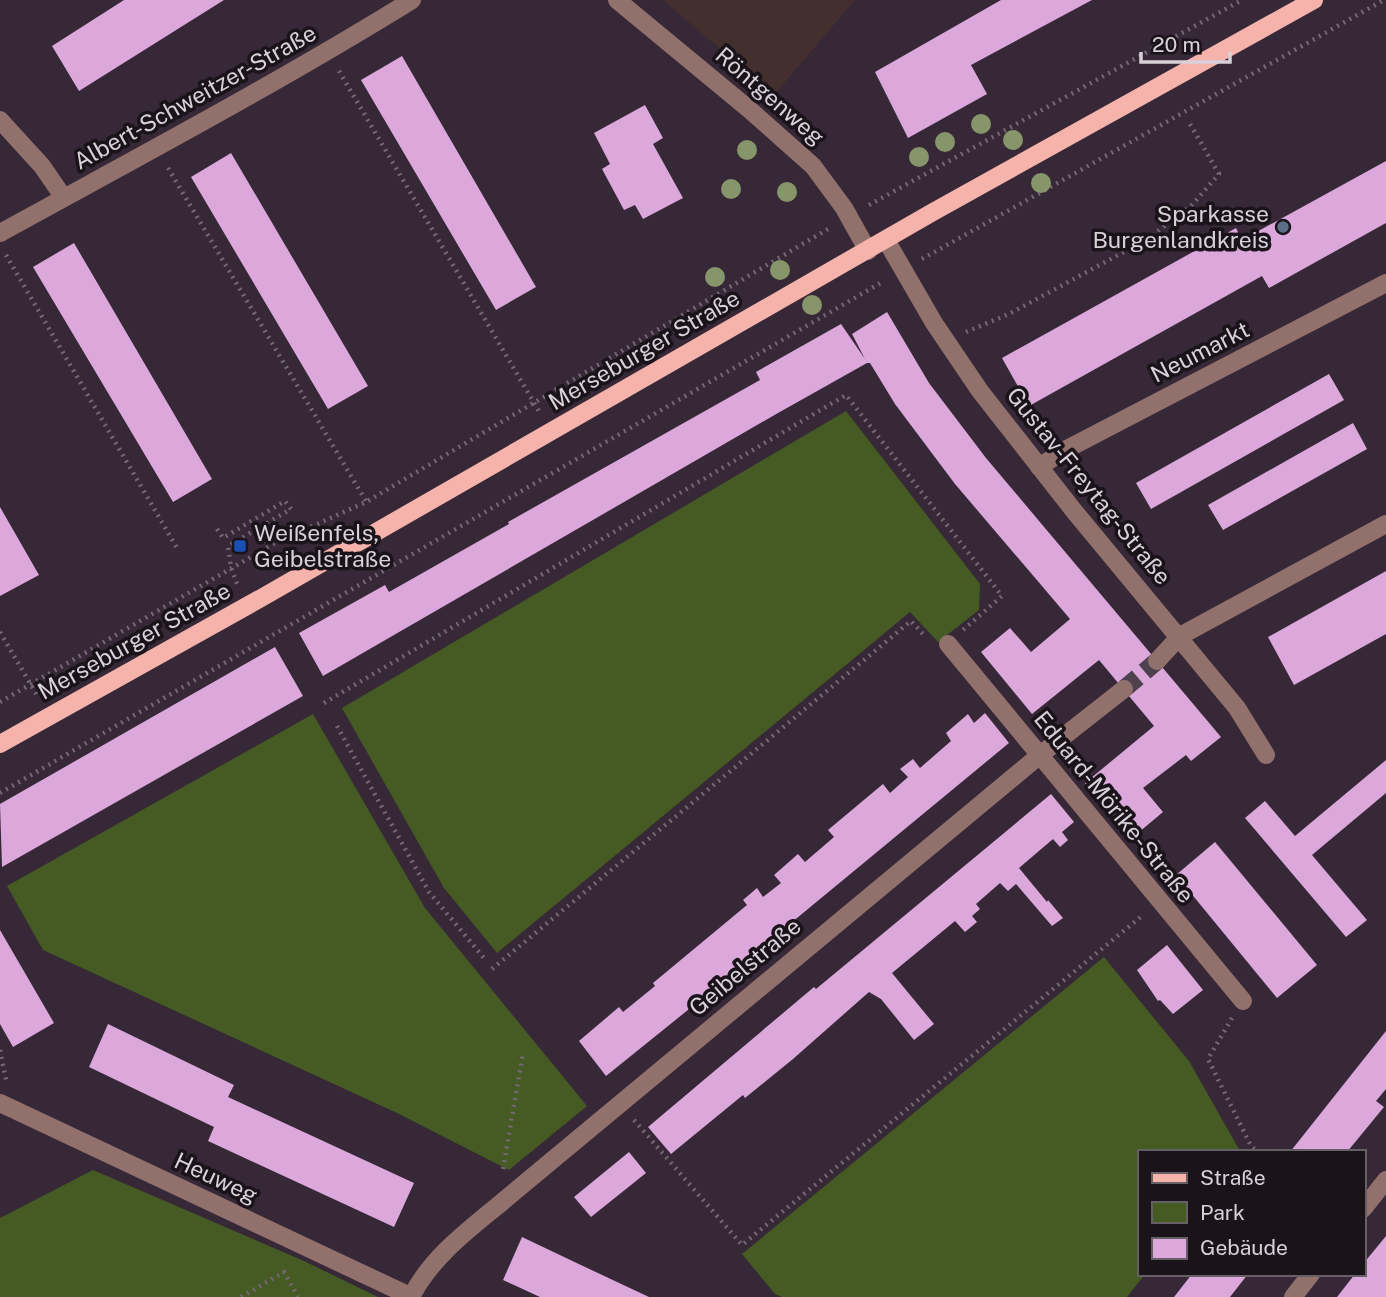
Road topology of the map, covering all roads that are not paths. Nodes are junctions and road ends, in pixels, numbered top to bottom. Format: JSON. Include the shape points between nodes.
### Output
{"nodes":[{"id":1,"x":412,"y":0,"type":"edge"},
{"id":2,"x":617,"y":0,"type":"edge"},
{"id":3,"x":1314,"y":0,"type":"edge"},
{"id":4,"x":0,"y":120,"type":"edge"},
{"id":5,"x":64,"y":198,"type":"junction"},
{"id":6,"x":0,"y":233,"type":"edge"},
{"id":7,"x":886,"y":240,"type":"junction"},
{"id":8,"x":868,"y":251,"type":"junction"},
{"id":9,"x":1386,"y":283,"type":"edge"},
{"id":10,"x":1039,"y":467,"type":"junction"},
{"id":11,"x":1386,"y":524,"type":"edge"},
{"id":12,"x":1180,"y":636,"type":"junction"},
{"id":13,"x":948,"y":644,"type":"road end"},
{"id":14,"x":1157,"y":661,"type":"tunnel mouth"},
{"id":15,"x":1124,"y":689,"type":"tunnel mouth"},
{"id":16,"x":0,"y":744,"type":"edge"},
{"id":17,"x":1040,"y":755,"type":"junction"},
{"id":18,"x":1266,"y":755,"type":"dead end"},
{"id":19,"x":1242,"y":1001,"type":"road end"},
{"id":20,"x":0,"y":1103,"type":"edge"},
{"id":21,"x":1386,"y":1180,"type":"edge"},
{"id":22,"x":1365,"y":1206,"type":"edge"},
{"id":23,"x":1309,"y":1276,"type":"edge"},
{"id":24,"x":412,"y":1297,"type":"edge"},
{"id":25,"x":1293,"y":1297,"type":"edge"}],
"edges":[{"from":1,"to":5,"type":"street","name":"Albert-Schweitzer-Straße","via":[[328,52]]},
{"from":2,"to":8,"type":"street","name":"Röntgenweg","via":[[813,166]]},
{"from":3,"to":7,"type":"main road","name":"Merseburger Straße"},
{"from":4,"to":5,"type":"street"},
{"from":5,"to":6,"type":"street","name":"Albert-Schweitzer-Straße"},
{"from":7,"to":8,"type":"main road","name":"Merseburger Straße"},
{"from":7,"to":10,"type":"street","name":"Gustav-Freytag-Straße","via":[[980,391]]},
{"from":8,"to":16,"type":"main road","name":"Merseburger Straße"},
{"from":9,"to":10,"type":"street","name":"Neumarkt"},
{"from":10,"to":12,"type":"street","name":"Gustav-Freytag-Straße"},
{"from":11,"to":12,"type":"street"},
{"from":12,"to":14,"type":"street"},
{"from":12,"to":18,"type":"street","name":"Gustav-Freytag-Straße","via":[[1237,708]]},
{"from":13,"to":17,"type":"street","name":"Eduard-Mörike-Straße"},
{"from":15,"to":17,"type":"street","name":"Geibelstraße"},
{"from":17,"to":19,"type":"street","name":"Eduard-Mörike-Straße"},
{"from":17,"to":24,"type":"street","name":"Geibelstraße","via":[[514,1192],[437,1259],[422,1275]]},
{"from":20,"to":24,"type":"street","name":"Heuweg"},
{"from":21,"to":22,"type":"street"},
{"from":23,"to":25,"type":"street"}]}
